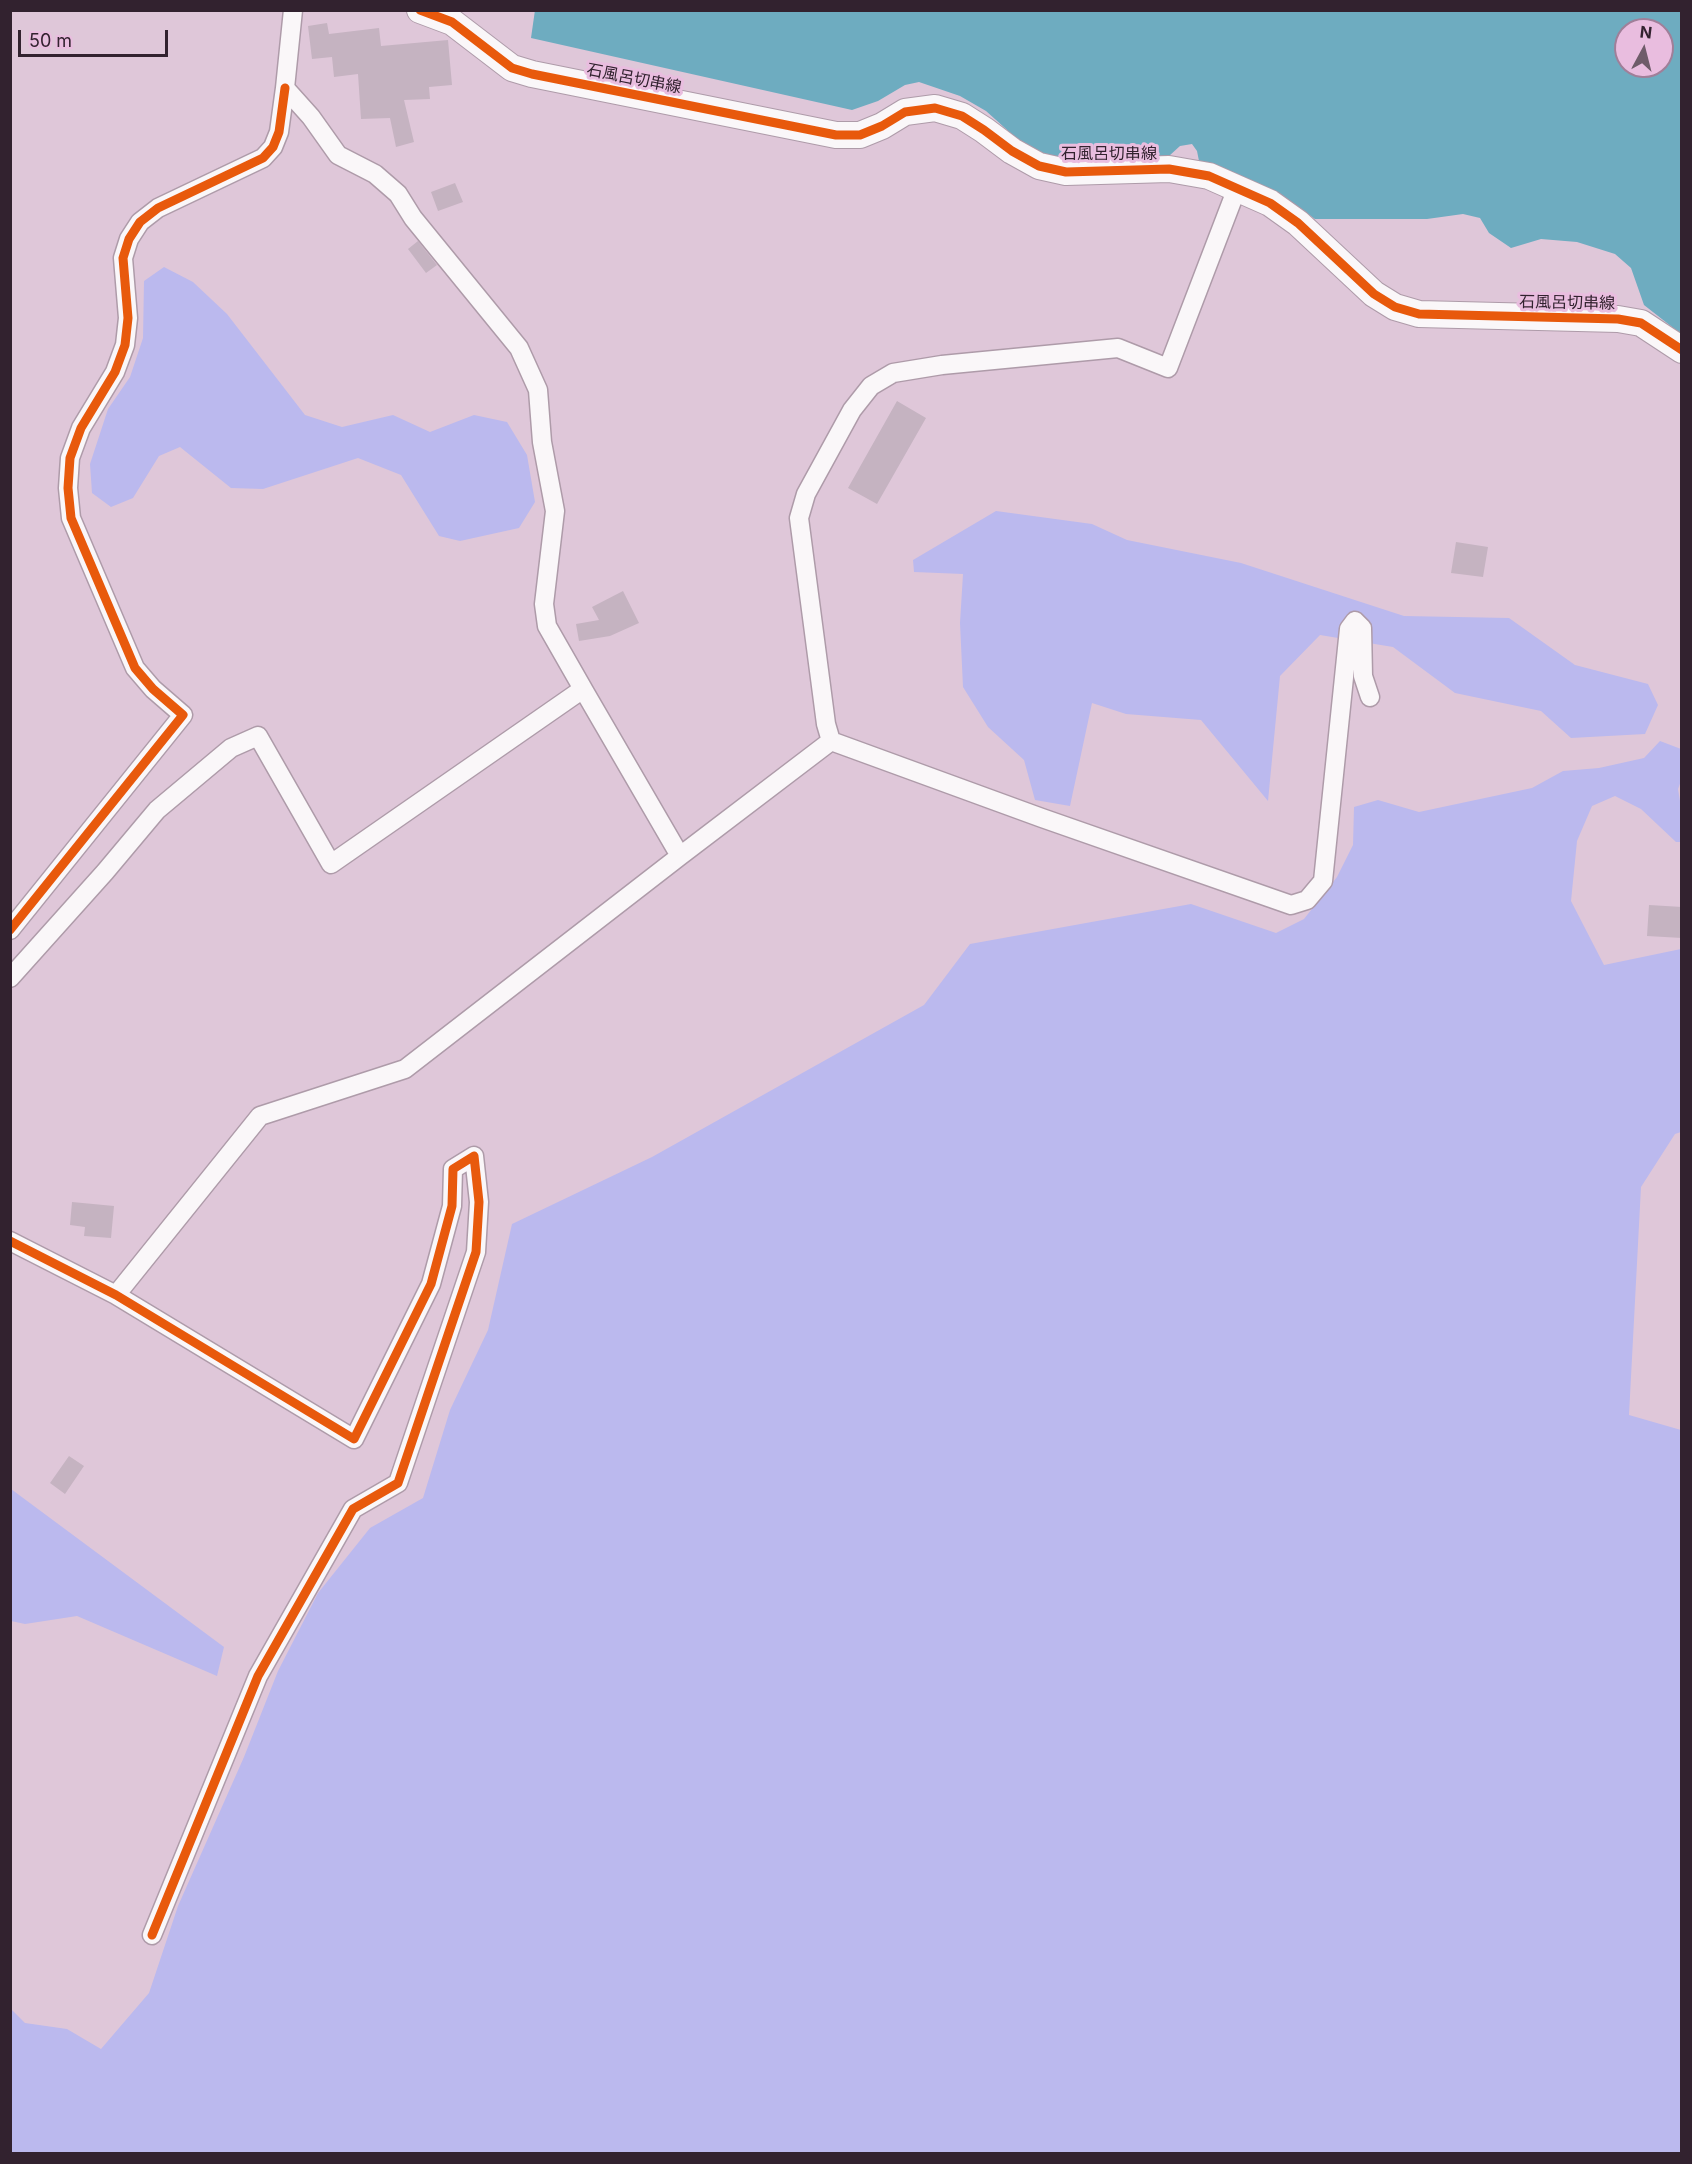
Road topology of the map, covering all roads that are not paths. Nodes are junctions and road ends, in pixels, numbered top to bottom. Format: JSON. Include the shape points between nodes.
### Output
{"nodes":[{"id":1,"x":293,"y":10,"type":"edge"},
{"id":2,"x":420,"y":10,"type":"edge"},
{"id":3,"x":285,"y":88,"type":"junction"},
{"id":4,"x":1237,"y":188,"type":"junction"},
{"id":5,"x":1682,"y":350,"type":"edge"},
{"id":6,"x":583,"y":689,"type":"junction"},
{"id":7,"x":1370,"y":697,"type":"dead end"},
{"id":8,"x":831,"y":741,"type":"junction"},
{"id":9,"x":680,"y":856,"type":"junction"},
{"id":10,"x":10,"y":930,"type":"edge"},
{"id":11,"x":10,"y":978,"type":"edge"},
{"id":12,"x":10,"y":1241,"type":"edge"},
{"id":13,"x":116,"y":1295,"type":"junction"},
{"id":14,"x":152,"y":1935,"type":"dead end"}],
"edges":[{"from":1,"to":3,"type":"street"},
{"from":2,"to":4,"type":"main road","name":"石風呂切串線","via":[[452,22],[512,68],[532,74],[836,135],[860,135],[905,112],[935,108],[962,116],[1039,166],[1066,172],[1169,169],[1209,176]]},
{"from":3,"to":6,"type":"street","via":[[338,155],[375,174],[398,194],[519,348],[538,390],[542,442],[555,511],[544,604],[547,627]]},
{"from":3,"to":10,"type":"street","via":[[279,132],[263,158],[158,208],[140,222],[129,239],[123,258],[128,318],[125,345],[115,372],[81,428],[70,458],[71,518],[135,668],[183,715]]},
{"from":4,"to":5,"type":"main road","name":"石風呂切串線","via":[[1270,203],[1298,223],[1374,294],[1395,307],[1419,314],[1618,319],[1641,323]]},
{"from":4,"to":8,"type":"street","via":[[1168,368],[1118,348],[942,365],[893,373],[871,386],[852,410],[806,494],[799,518]]},
{"from":6,"to":9,"type":"street"},
{"from":6,"to":11,"type":"street","via":[[330,864],[258,736],[231,748],[157,810]]},
{"from":7,"to":8,"type":"street","via":[[1363,675],[1362,628],[1355,621],[1349,629],[1323,881],[1307,900],[1291,904]]},
{"from":8,"to":9,"type":"street"},
{"from":9,"to":13,"type":"street","via":[[405,1069],[260,1116]]},
{"from":12,"to":13,"type":"street"},
{"from":13,"to":14,"type":"street","via":[[354,1439],[431,1284],[452,1206],[453,1169],[474,1156],[480,1202],[476,1252],[398,1483],[353,1509],[258,1676]]}]}
